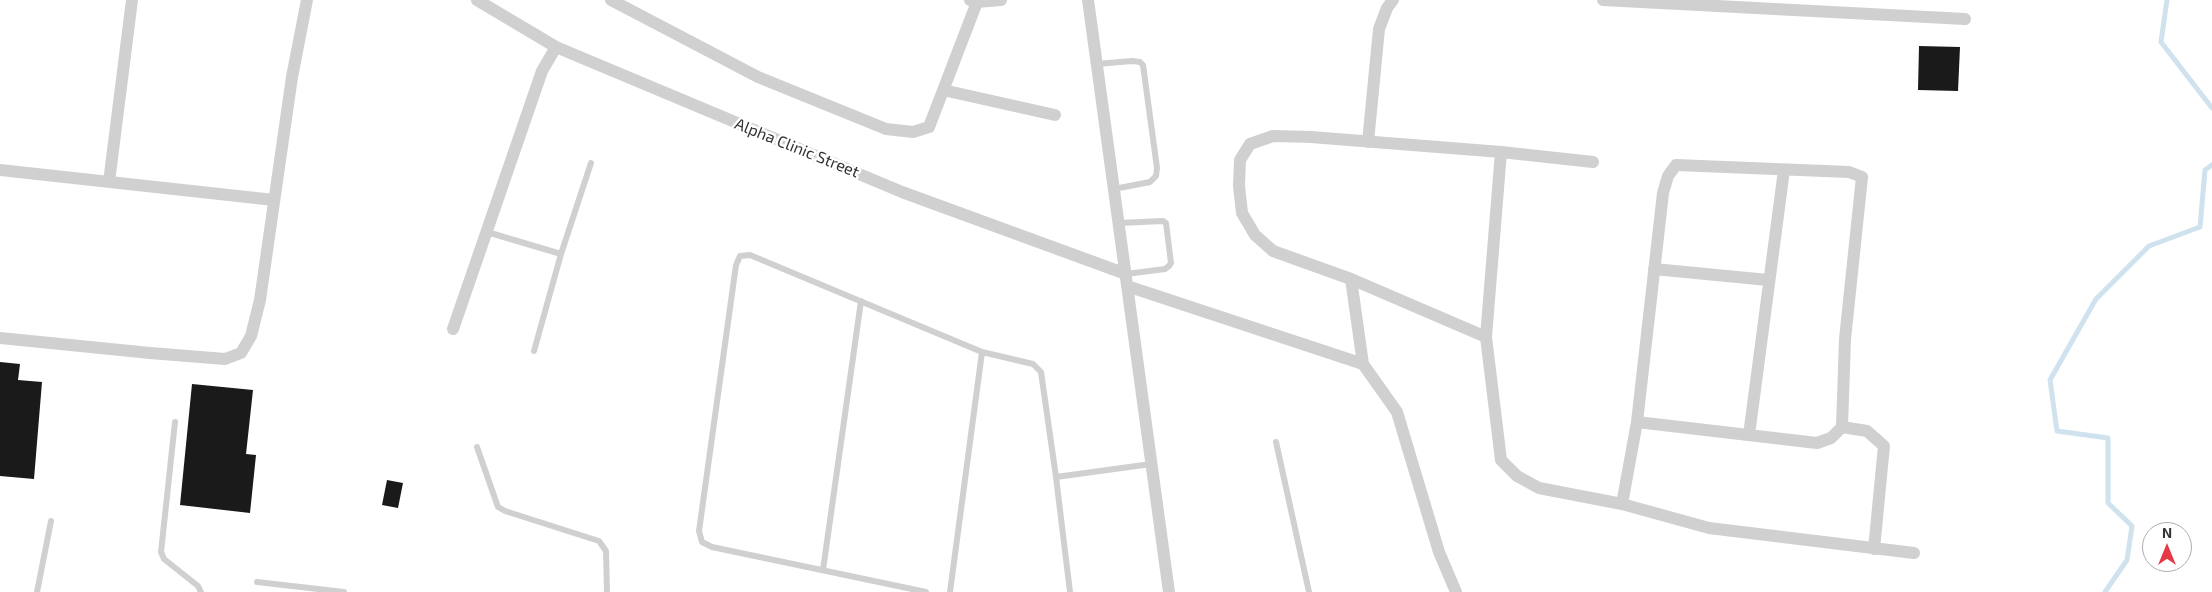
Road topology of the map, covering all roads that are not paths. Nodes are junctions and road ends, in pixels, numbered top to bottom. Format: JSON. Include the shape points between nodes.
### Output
{"nodes":[{"id":1,"x":132,"y":0,"type":"edge"},
{"id":2,"x":306,"y":0,"type":"edge"},
{"id":3,"x":477,"y":0,"type":"edge"},
{"id":4,"x":611,"y":0,"type":"edge"},
{"id":5,"x":1000,"y":0,"type":"edge"},
{"id":6,"x":1088,"y":0,"type":"edge"},
{"id":7,"x":1393,"y":0,"type":"edge"},
{"id":8,"x":1603,"y":0,"type":"edge"},
{"id":9,"x":974,"y":1,"type":"edge"},
{"id":10,"x":1742,"y":4,"type":"edge"},
{"id":11,"x":1965,"y":19,"type":"dead end"},
{"id":12,"x":556,"y":48,"type":"junction"},
{"id":13,"x":1097,"y":64,"type":"junction"},
{"id":14,"x":943,"y":90,"type":"junction"},
{"id":15,"x":1054,"y":115,"type":"dead end"},
{"id":16,"x":1368,"y":142,"type":"junction"},
{"id":17,"x":1501,"y":152,"type":"junction"},
{"id":18,"x":1593,"y":162,"type":"dead end"},
{"id":19,"x":591,"y":163,"type":"dead end"},
{"id":20,"x":0,"y":170,"type":"edge"},
{"id":21,"x":1784,"y":170,"type":"junction"},
{"id":22,"x":109,"y":182,"type":"junction"},
{"id":23,"x":1114,"y":189,"type":"junction"},
{"id":24,"x":274,"y":200,"type":"junction"},
{"id":25,"x":1119,"y":223,"type":"junction"},
{"id":26,"x":487,"y":232,"type":"junction"},
{"id":27,"x":561,"y":254,"type":"junction"},
{"id":28,"x":1654,"y":269,"type":"junction"},
{"id":29,"x":1350,"y":279,"type":"junction"},
{"id":30,"x":1127,"y":280,"type":"junction"},
{"id":31,"x":1768,"y":280,"type":"junction"},
{"id":32,"x":861,"y":302,"type":"junction"},
{"id":33,"x":453,"y":329,"type":"dead end"},
{"id":34,"x":1486,"y":337,"type":"junction"},
{"id":35,"x":0,"y":338,"type":"edge"},
{"id":36,"x":534,"y":351,"type":"dead end"},
{"id":37,"x":982,"y":352,"type":"junction"},
{"id":38,"x":1363,"y":364,"type":"junction"},
{"id":39,"x":175,"y":422,"type":"dead end"},
{"id":40,"x":1637,"y":422,"type":"junction"},
{"id":41,"x":1842,"y":426,"type":"junction"},
{"id":42,"x":1749,"y":435,"type":"junction"},
{"id":43,"x":1276,"y":442,"type":"dead end"},
{"id":44,"x":477,"y":447,"type":"dead end"},
{"id":45,"x":1152,"y":464,"type":"junction"},
{"id":46,"x":1056,"y":477,"type":"junction"},
{"id":47,"x":1622,"y":504,"type":"junction"},
{"id":48,"x":51,"y":521,"type":"dead end"},
{"id":49,"x":1874,"y":548,"type":"junction"},
{"id":50,"x":1914,"y":553,"type":"dead end"},
{"id":51,"x":824,"y":570,"type":"junction"},
{"id":52,"x":257,"y":582,"type":"dead end"},
{"id":53,"x":37,"y":592,"type":"edge"},
{"id":54,"x":202,"y":592,"type":"edge"},
{"id":55,"x":344,"y":592,"type":"edge"},
{"id":56,"x":607,"y":592,"type":"edge"},
{"id":57,"x":926,"y":592,"type":"edge"},
{"id":58,"x":950,"y":592,"type":"edge"},
{"id":59,"x":1070,"y":592,"type":"edge"},
{"id":60,"x":1169,"y":592,"type":"edge"},
{"id":61,"x":1309,"y":592,"type":"edge"},
{"id":62,"x":1456,"y":592,"type":"edge"}],
"edges":[{"from":1,"to":22,"type":"street"},
{"from":2,"to":24,"type":"street"},
{"from":3,"to":12,"type":"street","name":"Alpha Clinic Street"},
{"from":4,"to":14,"type":"street","via":[[758,76],[886,130],[913,132],[929,127]]},
{"from":5,"to":9,"type":"street"},
{"from":6,"to":13,"type":"street"},
{"from":7,"to":16,"type":"street","via":[[1379,29]]},
{"from":8,"to":10,"type":"street"},
{"from":9,"to":14,"type":"street"},
{"from":10,"to":11,"type":"street"},
{"from":12,"to":26,"type":"street","via":[[542,70]]},
{"from":12,"to":30,"type":"street","name":"Alpha Clinic Street","via":[[902,192]]},
{"from":13,"to":23,"type":"street"},
{"from":13,"to":23,"type":"lane","via":[[1132,61],[1143,65],[1156,176],[1150,182]]},
{"from":14,"to":15,"type":"street"},
{"from":16,"to":17,"type":"street"},
{"from":16,"to":29,"type":"street","via":[[1273,136],[1250,144],[1240,160],[1242,213],[1255,235],[1273,251]]},
{"from":17,"to":18,"type":"street"},
{"from":17,"to":34,"type":"street"},
{"from":19,"to":27,"type":"lane"},
{"from":20,"to":22,"type":"street"},
{"from":21,"to":28,"type":"street","via":[[1676,165],[1668,176],[1663,193]]},
{"from":21,"to":31,"type":"street"},
{"from":21,"to":41,"type":"street","via":[[1849,172],[1862,177],[1845,339]]},
{"from":22,"to":24,"type":"street"},
{"from":23,"to":25,"type":"street"},
{"from":24,"to":35,"type":"street","via":[[260,300],[251,336],[241,353],[225,359]]},
{"from":25,"to":30,"type":"street"},
{"from":25,"to":30,"type":"lane","via":[[1166,223],[1169,266]]},
{"from":26,"to":27,"type":"lane"},
{"from":26,"to":33,"type":"street"},
{"from":27,"to":36,"type":"lane"},
{"from":28,"to":31,"type":"street"},
{"from":28,"to":40,"type":"street"},
{"from":29,"to":34,"type":"street"},
{"from":29,"to":38,"type":"street"},
{"from":30,"to":38,"type":"street","name":"Alpha Clinic Street"},
{"from":30,"to":45,"type":"street"},
{"from":31,"to":42,"type":"street"},
{"from":32,"to":37,"type":"lane"},
{"from":32,"to":51,"type":"lane"},
{"from":32,"to":51,"type":"lane","via":[[750,255],[740,256],[736,265],[699,531],[702,542],[712,547]]},
{"from":34,"to":47,"type":"street","via":[[1501,460],[1517,476],[1538,488]]},
{"from":37,"to":46,"type":"lane","via":[[1033,364],[1041,372]]},
{"from":37,"to":58,"type":"lane"},
{"from":38,"to":62,"type":"street","via":[[1397,412],[1439,552]]},
{"from":39,"to":54,"type":"lane","via":[[162,552],[164,559]]},
{"from":40,"to":42,"type":"street"},
{"from":40,"to":47,"type":"street"},
{"from":41,"to":42,"type":"street","via":[[1831,438],[1817,443]]},
{"from":41,"to":49,"type":"street","via":[[1867,432],[1884,446]]},
{"from":43,"to":61,"type":"lane"},
{"from":44,"to":56,"type":"lane","via":[[498,507],[599,541],[606,551]]},
{"from":45,"to":46,"type":"lane"},
{"from":45,"to":60,"type":"street"},
{"from":46,"to":59,"type":"lane"},
{"from":47,"to":49,"type":"street","via":[[1709,528]]},
{"from":48,"to":53,"type":"lane"},
{"from":49,"to":50,"type":"street"},
{"from":51,"to":57,"type":"lane"},
{"from":52,"to":55,"type":"lane"}]}
